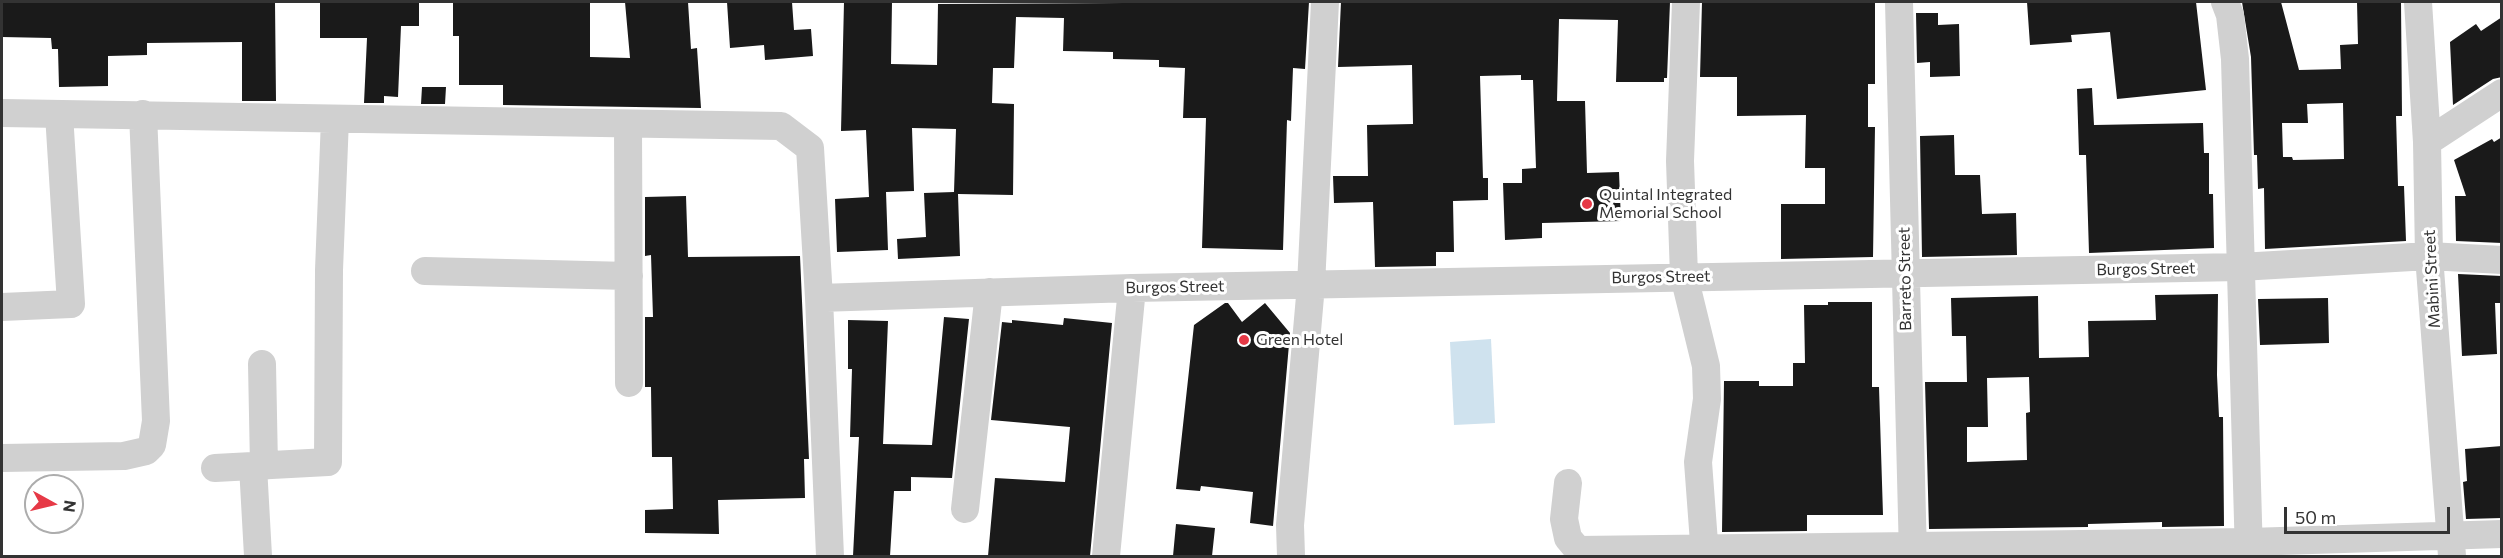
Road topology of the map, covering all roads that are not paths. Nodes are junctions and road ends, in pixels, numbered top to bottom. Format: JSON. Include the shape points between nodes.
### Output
{"nodes":[{"id":1,"x":1325,"y":2,"type":"edge"},
{"id":2,"x":1686,"y":2,"type":"edge"},
{"id":3,"x":1899,"y":2,"type":"edge"},
{"id":4,"x":2225,"y":2,"type":"edge"},
{"id":5,"x":2418,"y":2,"type":"edge"},
{"id":6,"x":2502,"y":93,"type":"edge"},
{"id":7,"x":2,"y":113,"type":"edge"},
{"id":8,"x":59,"y":114,"type":"junction"},
{"id":9,"x":143,"y":114,"type":"junction"},
{"id":10,"x":334,"y":119,"type":"junction"},
{"id":11,"x":628,"y":125,"type":"junction"},
{"id":12,"x":2427,"y":142,"type":"junction"},
{"id":13,"x":2429,"y":256,"type":"junction"},
{"id":14,"x":2502,"y":260,"type":"edge"},
{"id":15,"x":2240,"y":267,"type":"junction"},
{"id":16,"x":425,"y":271,"type":"dead end"},
{"id":17,"x":1905,"y":274,"type":"junction"},
{"id":18,"x":629,"y":276,"type":"junction"},
{"id":19,"x":1684,"y":276,"type":"junction"},
{"id":20,"x":1311,"y":285,"type":"junction"},
{"id":21,"x":1132,"y":288,"type":"junction"},
{"id":22,"x":989,"y":292,"type":"junction"},
{"id":23,"x":819,"y":298,"type":"junction"},
{"id":24,"x":2,"y":307,"type":"edge"},
{"id":25,"x":262,"y":364,"type":"dead end"},
{"id":26,"x":629,"y":383,"type":"dead end"},
{"id":27,"x":2,"y":458,"type":"edge"},
{"id":28,"x":258,"y":466,"type":"junction"},
{"id":29,"x":215,"y":468,"type":"dead end"},
{"id":30,"x":1568,"y":483,"type":"dead end"},
{"id":31,"x":965,"y":509,"type":"dead end"},
{"id":32,"x":2502,"y":534,"type":"edge"},
{"id":33,"x":2451,"y":547,"type":"edge"},
{"id":34,"x":2249,"y":549,"type":"edge"},
{"id":35,"x":1912,"y":552,"type":"edge"},
{"id":36,"x":1578,"y":553,"type":"edge"},
{"id":37,"x":1705,"y":553,"type":"edge"},
{"id":38,"x":258,"y":556,"type":"edge"},
{"id":39,"x":830,"y":556,"type":"edge"},
{"id":40,"x":1106,"y":556,"type":"edge"},
{"id":41,"x":1291,"y":556,"type":"edge"}],
"edges":[{"from":1,"to":20,"type":"street"},
{"from":2,"to":19,"type":"street","via":[[1680,161]]},
{"from":3,"to":17,"type":"street","name":"Barreto Street"},
{"from":4,"to":15,"type":"street","via":[[2235,59]]},
{"from":5,"to":12,"type":"street","name":"Mabini Street"},
{"from":6,"to":12,"type":"street"},
{"from":7,"to":8,"type":"street"},
{"from":8,"to":9,"type":"street"},
{"from":8,"to":24,"type":"street","via":[[71,304]]},
{"from":9,"to":10,"type":"street"},
{"from":9,"to":27,"type":"street","via":[[156,421],[152,445],[146,451],[124,456]]},
{"from":10,"to":11,"type":"street"},
{"from":10,"to":28,"type":"street","via":[[328,462]]},
{"from":11,"to":18,"type":"street"},
{"from":11,"to":23,"type":"street","via":[[782,126],[810,148]]},
{"from":12,"to":13,"type":"street","name":"Mabini Street"},
{"from":13,"to":14,"type":"street","name":"Burgos Street"},
{"from":13,"to":15,"type":"street","name":"Burgos Street"},
{"from":13,"to":33,"type":"street","name":"Mabini Street"},
{"from":15,"to":17,"type":"street","name":"Burgos Street"},
{"from":15,"to":34,"type":"street"},
{"from":16,"to":18,"type":"street"},
{"from":17,"to":19,"type":"street","name":"Burgos Street"},
{"from":17,"to":35,"type":"street","name":"Barreto Street"},
{"from":18,"to":26,"type":"street"},
{"from":19,"to":20,"type":"street","name":"Burgos Street"},
{"from":19,"to":37,"type":"street","via":[[1706,366],[1707,399],[1698,462]]},
{"from":20,"to":21,"type":"street","name":"Burgos Street"},
{"from":20,"to":41,"type":"street","via":[[1290,525]]},
{"from":21,"to":22,"type":"street","name":"Burgos Street"},
{"from":21,"to":40,"type":"street"},
{"from":22,"to":23,"type":"street","name":"Burgos Street"},
{"from":22,"to":31,"type":"street"},
{"from":23,"to":39,"type":"street"},
{"from":25,"to":28,"type":"street"},
{"from":28,"to":29,"type":"street"},
{"from":28,"to":38,"type":"street"},
{"from":30,"to":36,"type":"street","via":[[1563,519],[1568,538]]},
{"from":32,"to":33,"type":"street"},
{"from":33,"to":34,"type":"street"},
{"from":34,"to":35,"type":"street"},
{"from":35,"to":37,"type":"street"},
{"from":36,"to":37,"type":"street"}]}
